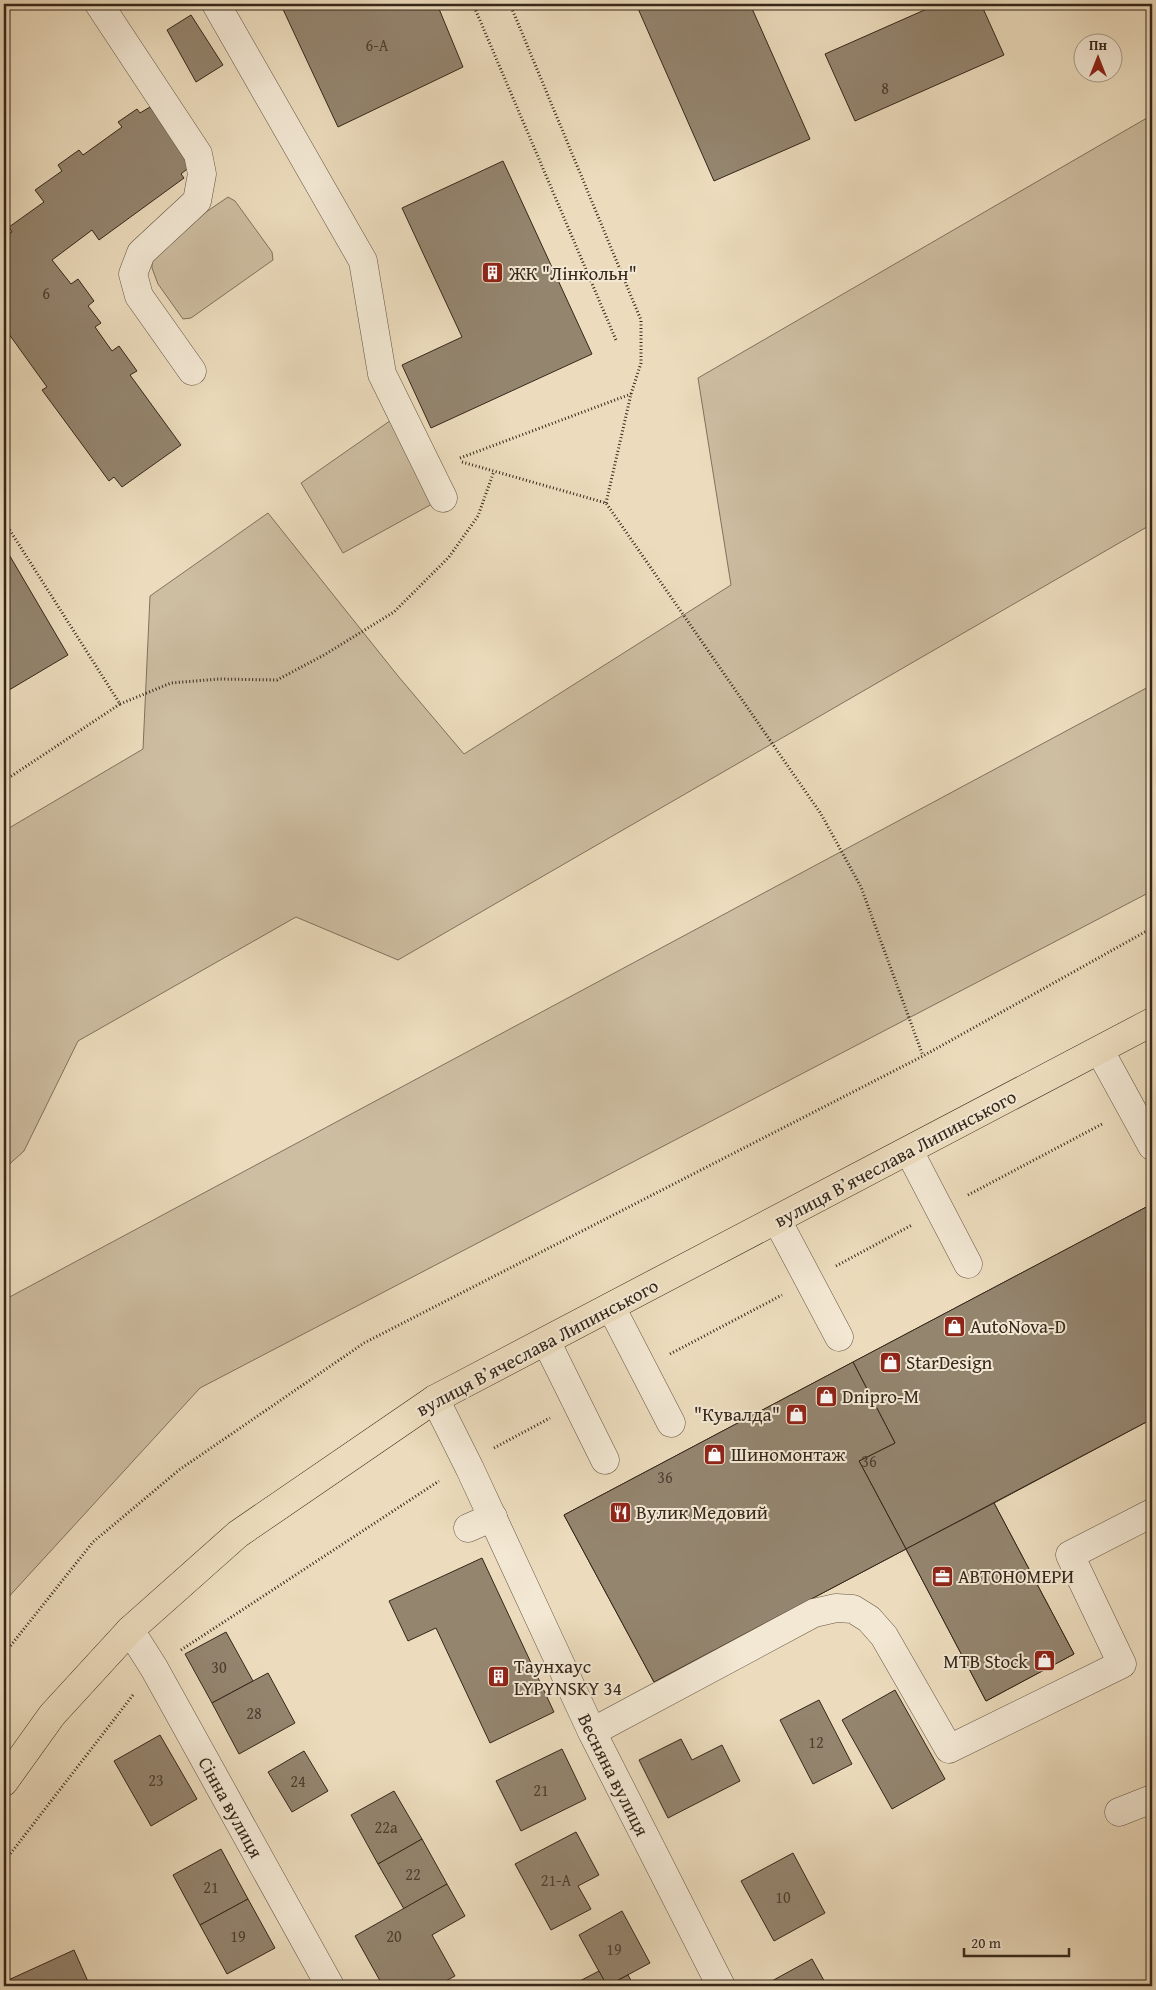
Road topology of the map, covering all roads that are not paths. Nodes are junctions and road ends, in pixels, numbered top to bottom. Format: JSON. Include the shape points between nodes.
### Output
{"nodes":[{"id":1,"x":99,"y":4,"type":"edge"},
{"id":2,"x":216,"y":4,"type":"edge"},
{"id":3,"x":192,"y":371,"type":"dead end"},
{"id":4,"x":443,"y":498,"type":"dead end"},
{"id":5,"x":1152,"y":1022,"type":"edge"},
{"id":6,"x":1100,"y":1051,"type":"junction"},
{"id":7,"x":1152,"y":1146,"type":"edge"},
{"id":8,"x":909,"y":1151,"type":"junction"},
{"id":9,"x":777,"y":1220,"type":"junction"},
{"id":10,"x":968,"y":1264,"type":"dead end"},
{"id":11,"x":611,"y":1307,"type":"junction"},
{"id":12,"x":839,"y":1337,"type":"dead end"},
{"id":13,"x":546,"y":1341,"type":"junction"},
{"id":14,"x":435,"y":1399,"type":"junction"},
{"id":15,"x":671,"y":1423,"type":"dead end"},
{"id":16,"x":604,"y":1460,"type":"dead end"},
{"id":17,"x":1152,"y":1513,"type":"edge"},
{"id":18,"x":493,"y":1517,"type":"junction"},
{"id":19,"x":468,"y":1528,"type":"dead end"},
{"id":20,"x":130,"y":1630,"type":"junction"},
{"id":21,"x":592,"y":1732,"type":"junction"},
{"id":22,"x":4,"y":1782,"type":"edge"},
{"id":23,"x":1152,"y":1798,"type":"edge"},
{"id":24,"x":1119,"y":1812,"type":"dead end"},
{"id":25,"x":330,"y":1986,"type":"edge"},
{"id":26,"x":721,"y":1986,"type":"edge"}],
"edges":[{"from":1,"to":3,"type":"street","via":[[198,154],[202,174],[197,201],[141,253],[133,274],[139,296]]},
{"from":2,"to":4,"type":"street","via":[[362,261],[382,374]]},
{"from":5,"to":6,"type":"main road","name":"вулиця Вʼячеслава Липинського"},
{"from":6,"to":7,"type":"street"},
{"from":6,"to":8,"type":"main road","name":"вулиця Вʼячеслава Липинського"},
{"from":8,"to":9,"type":"main road","name":"вулиця Вʼячеслава Липинського"},
{"from":8,"to":10,"type":"street"},
{"from":9,"to":11,"type":"main road","name":"вулиця Вʼячеслава Липинського"},
{"from":9,"to":12,"type":"street"},
{"from":11,"to":13,"type":"main road","name":"вулиця Вʼячеслава Липинського"},
{"from":11,"to":15,"type":"street"},
{"from":13,"to":14,"type":"main road","name":"вулиця Вʼячеслава Липинського"},
{"from":13,"to":16,"type":"street"},
{"from":14,"to":18,"type":"street","name":"Весняна вулиця"},
{"from":14,"to":20,"type":"main road","name":"вулиця Вʼячеслава Липинського","via":[[238,1534]]},
{"from":17,"to":21,"type":"street","via":[[1070,1556],[1122,1664],[949,1749],[884,1636],[853,1609],[836,1608],[814,1613]]},
{"from":18,"to":19,"type":"street"},
{"from":18,"to":21,"type":"street","name":"Весняна вулиця"},
{"from":20,"to":22,"type":"main road","name":"вулиця Вʼячеслава Липинського","via":[[52,1715]]},
{"from":20,"to":25,"type":"street","name":"Сінна вулиця"},
{"from":21,"to":26,"type":"street","name":"Весняна вулиця"},
{"from":23,"to":24,"type":"street"}]}
